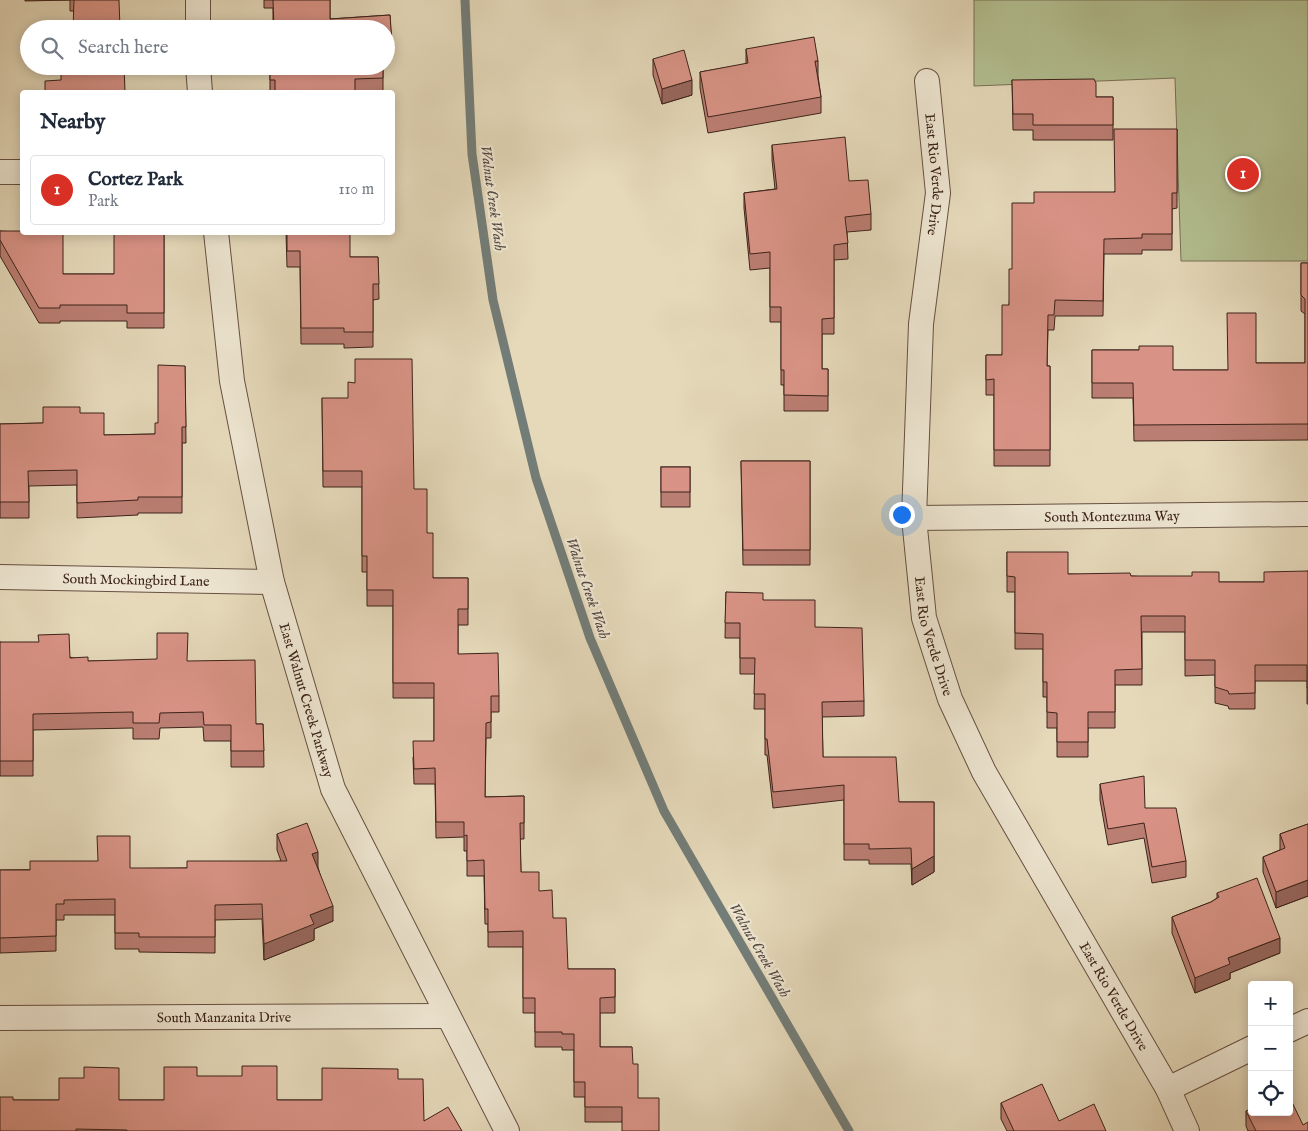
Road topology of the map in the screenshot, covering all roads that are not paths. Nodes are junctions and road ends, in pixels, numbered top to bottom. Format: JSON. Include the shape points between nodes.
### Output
{"nodes":[{"id":1,"x":198,"y":0,"type":"edge"},
{"id":2,"x":198,"y":20,"type":"edge"},
{"id":3,"x":199,"y":75,"type":"edge"},
{"id":4,"x":927,"y":81,"type":"dead end"},
{"id":5,"x":200,"y":90,"type":"edge"},
{"id":6,"x":0,"y":172,"type":"edge"},
{"id":7,"x":20,"y":172,"type":"edge"},
{"id":8,"x":216,"y":235,"type":"edge"},
{"id":9,"x":1308,"y":514,"type":"edge"},
{"id":10,"x":914,"y":518,"type":"junction"},
{"id":11,"x":0,"y":577,"type":"edge"},
{"id":12,"x":272,"y":582,"type":"junction"},
{"id":13,"x":447,"y":1016,"type":"junction"},
{"id":14,"x":0,"y":1018,"type":"edge"},
{"id":15,"x":1308,"y":1021,"type":"edge"},
{"id":16,"x":1293,"y":1028,"type":"edge"},
{"id":17,"x":1248,"y":1050,"type":"edge"},
{"id":18,"x":1168,"y":1089,"type":"junction"},
{"id":19,"x":507,"y":1131,"type":"edge"},
{"id":20,"x":1187,"y":1131,"type":"edge"}],
"edges":[{"from":1,"to":2,"type":"street"},
{"from":3,"to":5,"type":"street"},
{"from":4,"to":10,"type":"street","name":"East Rio Verde Drive","via":[[938,193],[922,324]]},
{"from":6,"to":7,"type":"street"},
{"from":8,"to":12,"type":"street","name":"East Walnut Creek Parkway","via":[[232,382]]},
{"from":9,"to":10,"type":"street","name":"South Montezuma Way"},
{"from":10,"to":18,"type":"street","name":"East Rio Verde Drive","via":[[924,618],[950,699],[984,772]]},
{"from":11,"to":12,"type":"street","name":"South Mockingbird Lane"},
{"from":12,"to":13,"type":"street","name":"East Walnut Creek Parkway","via":[[333,789]]},
{"from":13,"to":14,"type":"street","name":"South Manzanita Drive"},
{"from":13,"to":19,"type":"street","name":"East Walnut Creek Parkway"},
{"from":15,"to":16,"type":"street"},
{"from":17,"to":18,"type":"street"},
{"from":18,"to":20,"type":"street","name":"East Rio Verde Drive"}]}
